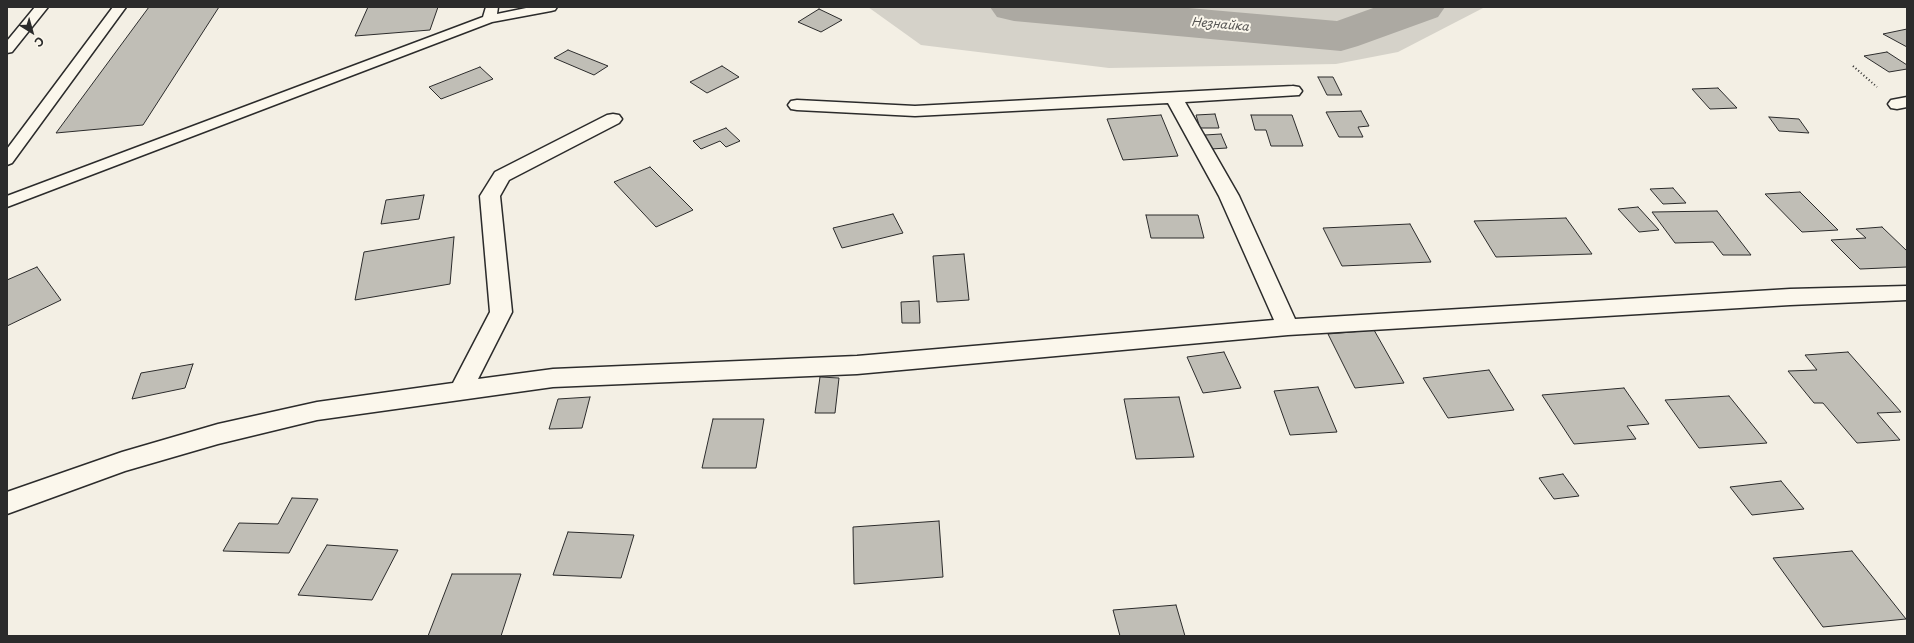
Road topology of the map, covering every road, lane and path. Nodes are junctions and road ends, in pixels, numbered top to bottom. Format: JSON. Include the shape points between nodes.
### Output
{"nodes":[{"id":1,"x":42,"y":7,"type":"edge"},
{"id":2,"x":120,"y":7,"type":"edge"},
{"id":3,"x":551,"y":7,"type":"edge"},
{"id":4,"x":491,"y":13,"type":"edge"},
{"id":5,"x":7,"y":49,"type":"edge"},
{"id":6,"x":1293,"y":91,"type":"dead end"},
{"id":7,"x":1173,"y":97,"type":"junction"},
{"id":8,"x":797,"y":105,"type":"dead end"},
{"id":9,"x":613,"y":119,"type":"dead end"},
{"id":10,"x":7,"y":160,"type":"edge"},
{"id":11,"x":7,"y":202,"type":"edge"},
{"id":12,"x":1907,"y":293,"type":"edge"},
{"id":13,"x":1288,"y":327,"type":"junction"},
{"id":14,"x":461,"y":391,"type":"junction"},
{"id":15,"x":7,"y":503,"type":"edge"}],
"edges":[{"from":1,"to":5,"type":"lane"},
{"from":2,"to":10,"type":"lane"},
{"from":3,"to":4,"type":"lane"},
{"from":4,"to":11,"type":"lane"},
{"from":6,"to":7,"type":"street"},
{"from":7,"to":8,"type":"street","via":[[916,111]]},
{"from":7,"to":13,"type":"street","via":[[1229,196]]},
{"from":9,"to":14,"type":"street","via":[[502,176],[490,196],[501,312]]},
{"from":12,"to":13,"type":"street"},
{"from":13,"to":14,"type":"street","via":[[857,365],[553,378]]},
{"from":14,"to":15,"type":"street","via":[[316,411],[218,434],[122,462]]}]}
